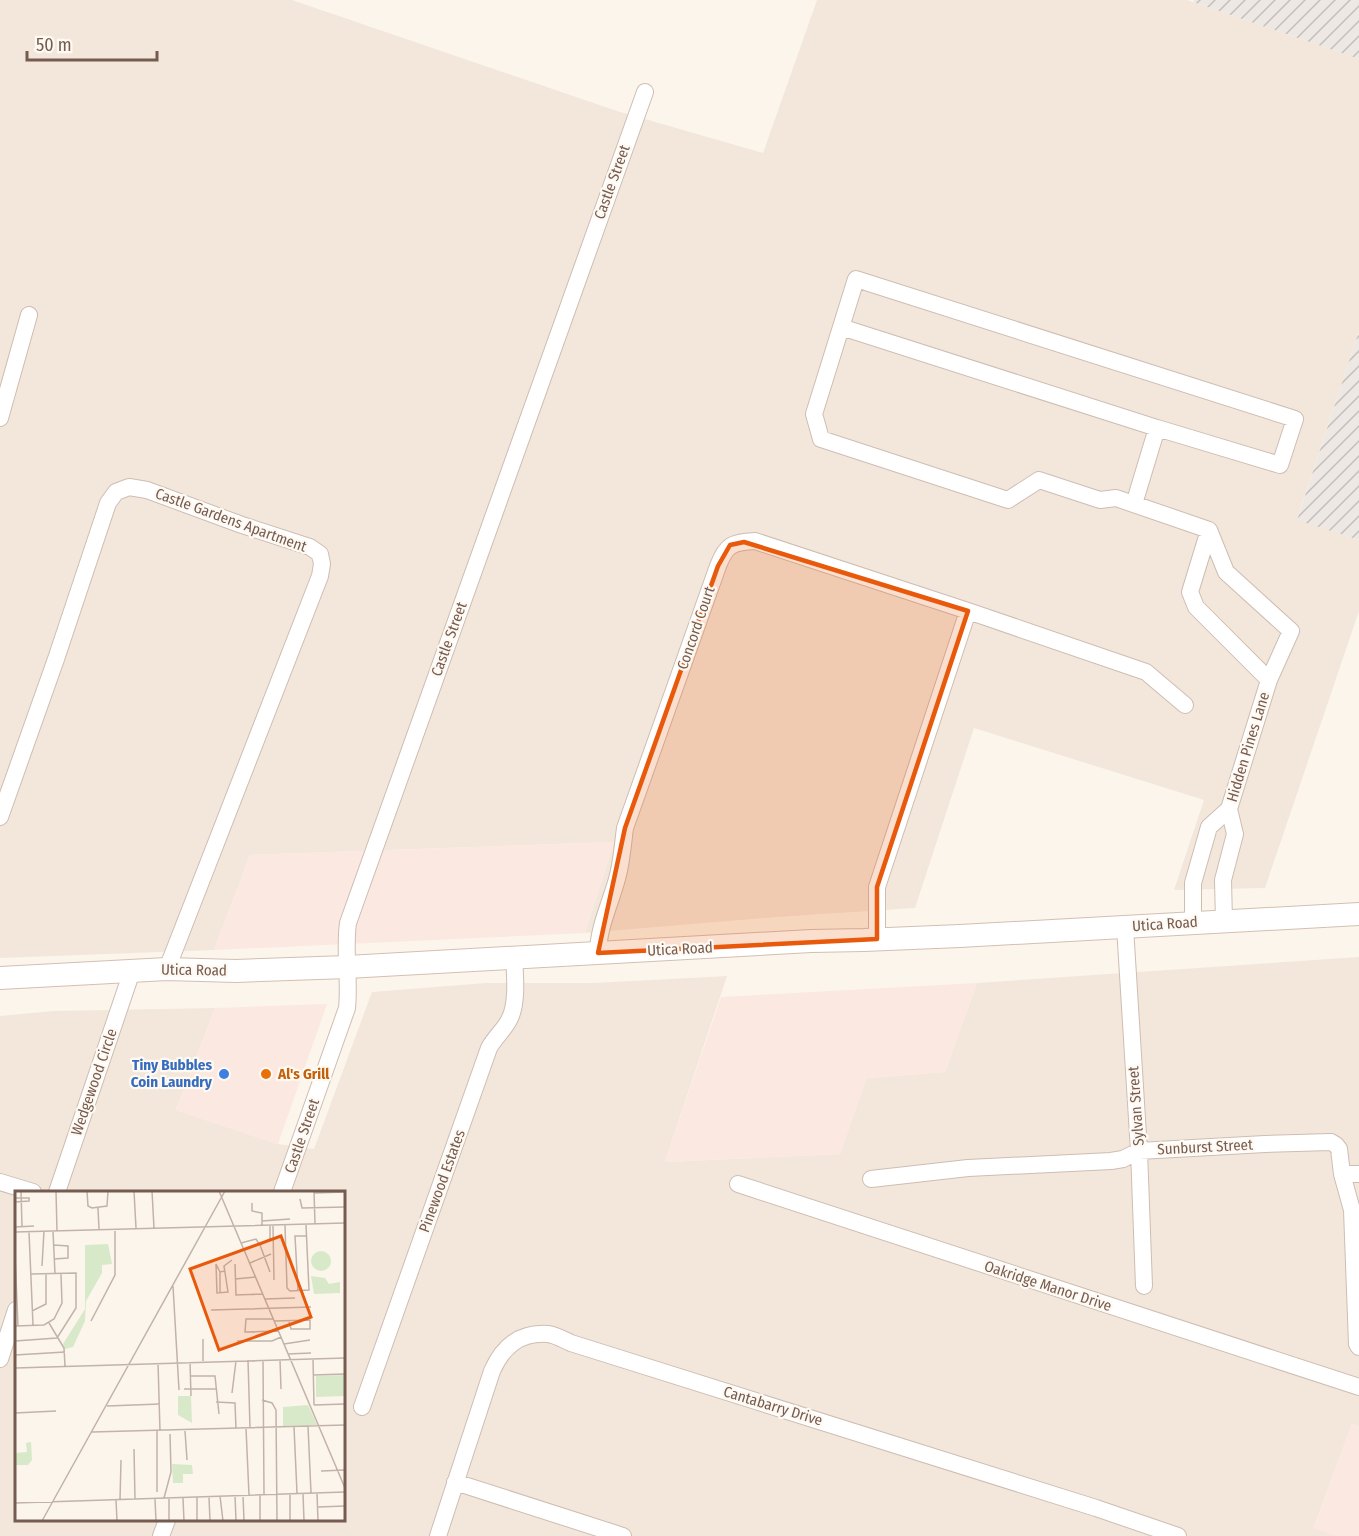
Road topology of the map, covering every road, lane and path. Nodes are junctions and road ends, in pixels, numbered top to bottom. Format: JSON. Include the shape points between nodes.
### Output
{"nodes":[{"id":1,"x":645,"y":92,"type":"dead end"},
{"id":2,"x":29,"y":315,"type":"dead end"},
{"id":3,"x":841,"y":327,"type":"junction"},
{"id":4,"x":0,"y":418,"type":"edge"},
{"id":5,"x":1157,"y":428,"type":"junction"},
{"id":6,"x":1134,"y":504,"type":"junction"},
{"id":7,"x":1209,"y":530,"type":"junction"},
{"id":8,"x":968,"y":611,"type":"junction"},
{"id":9,"x":1269,"y":680,"type":"junction"},
{"id":10,"x":1185,"y":705,"type":"dead end"},
{"id":11,"x":1229,"y":809,"type":"junction"},
{"id":12,"x":0,"y":817,"type":"edge"},
{"id":13,"x":1359,"y":914,"type":"edge"},
{"id":14,"x":1224,"y":921,"type":"junction"},
{"id":15,"x":1193,"y":922,"type":"junction"},
{"id":16,"x":1125,"y":927,"type":"junction"},
{"id":17,"x":877,"y":939,"type":"junction"},
{"id":18,"x":598,"y":953,"type":"junction"},
{"id":19,"x":514,"y":957,"type":"junction"},
{"id":20,"x":347,"y":967,"type":"junction"},
{"id":21,"x":167,"y":969,"type":"junction"},
{"id":22,"x":132,"y":971,"type":"junction"},
{"id":23,"x":0,"y":978,"type":"edge"},
{"id":24,"x":1138,"y":1151,"type":"junction"},
{"id":25,"x":1351,"y":1174,"type":"edge"},
{"id":26,"x":871,"y":1179,"type":"dead end"},
{"id":27,"x":0,"y":1182,"type":"edge"},
{"id":28,"x":738,"y":1184,"type":"dead end"},
{"id":29,"x":30,"y":1191,"type":"edge"},
{"id":30,"x":57,"y":1191,"type":"edge"},
{"id":31,"x":282,"y":1191,"type":"edge"},
{"id":32,"x":1144,"y":1286,"type":"dead end"},
{"id":33,"x":15,"y":1313,"type":"edge"},
{"id":34,"x":1359,"y":1347,"type":"edge"},
{"id":35,"x":0,"y":1359,"type":"edge"},
{"id":36,"x":1359,"y":1387,"type":"edge"},
{"id":37,"x":362,"y":1407,"type":"dead end"},
{"id":38,"x":455,"y":1482,"type":"junction"},
{"id":39,"x":167,"y":1521,"type":"edge"},
{"id":40,"x":161,"y":1536,"type":"edge"},
{"id":41,"x":438,"y":1536,"type":"edge"},
{"id":42,"x":623,"y":1536,"type":"edge"},
{"id":43,"x":1178,"y":1536,"type":"edge"}],
"edges":[{"from":1,"to":20,"type":"street","name":"Castle Street","via":[[348,923]]},
{"from":2,"to":4,"type":"street"},
{"from":3,"to":5,"type":"street"},
{"from":3,"to":5,"type":"street","via":[[856,279],[1294,419],[1280,465]]},
{"from":3,"to":6,"type":"street","via":[[814,414],[820,439],[1008,500],[1039,480],[1100,500],[1116,498]]},
{"from":5,"to":6,"type":"street"},
{"from":6,"to":7,"type":"street"},
{"from":7,"to":9,"type":"street","name":"Hidden Pines Lane","via":[[1190,592],[1196,607]]},
{"from":7,"to":9,"type":"street","via":[[1226,572],[1291,631]]},
{"from":8,"to":10,"type":"street","name":"Concord Court","via":[[1146,672]]},
{"from":8,"to":17,"type":"street","via":[[877,887]]},
{"from":8,"to":18,"type":"street","name":"Concord Court","via":[[755,541],[730,545],[718,566],[625,828],[618,875]]},
{"from":9,"to":11,"type":"street","name":"Hidden Pines Lane"},
{"from":11,"to":14,"type":"street","name":"Hidden Pines Lane","via":[[1235,834],[1223,880]]},
{"from":11,"to":15,"type":"street","name":"Hidden Pines Lane","via":[[1209,827],[1193,883]]},
{"from":12,"to":21,"type":"street","name":"Castle Gardens Apartment","via":[[108,503],[116,492],[129,487],[147,490],[310,547],[320,554],[320,576]]},
{"from":13,"to":14,"type":"main road","name":"Utica Road"},
{"from":14,"to":15,"type":"main road","name":"Utica Road"},
{"from":15,"to":16,"type":"main road","name":"Utica Road"},
{"from":16,"to":17,"type":"main road","name":"Utica Road"},
{"from":16,"to":24,"type":"street","name":"Sylvan Street"},
{"from":17,"to":18,"type":"main road","name":"Utica Road"},
{"from":18,"to":19,"type":"main road","name":"Utica Road"},
{"from":19,"to":20,"type":"main road","name":"Utica Road"},
{"from":19,"to":37,"type":"street","name":"Pinewood Estates","via":[[510,1018],[489,1048]]},
{"from":20,"to":21,"type":"main road","name":"Utica Road"},
{"from":20,"to":31,"type":"street","name":"Castle Street","via":[[347,1008]]},
{"from":21,"to":22,"type":"main road","name":"Utica Road"},
{"from":22,"to":23,"type":"main road","name":"Utica Road"},
{"from":22,"to":30,"type":"street","name":"Wedgewood Circle"},
{"from":24,"to":25,"type":"street","name":"Sunburst Street","via":[[1331,1143],[1339,1149]]},
{"from":24,"to":26,"type":"street","name":"Sunburst Street","via":[[1111,1161],[968,1168]]},
{"from":24,"to":32,"type":"street","name":"Sylvan Street"},
{"from":25,"to":34,"type":"street","name":"Sunburst Street"},
{"from":27,"to":29,"type":"street"},
{"from":28,"to":36,"type":"street","name":"Oakridge Manor Drive"},
{"from":33,"to":35,"type":"street"},
{"from":38,"to":41,"type":"street","name":"Cantabarry Drive"},
{"from":38,"to":42,"type":"street"},
{"from":38,"to":43,"type":"street","name":"Cantabarry Drive","via":[[497,1358],[526,1336],[550,1334]]},
{"from":39,"to":40,"type":"street"}]}
